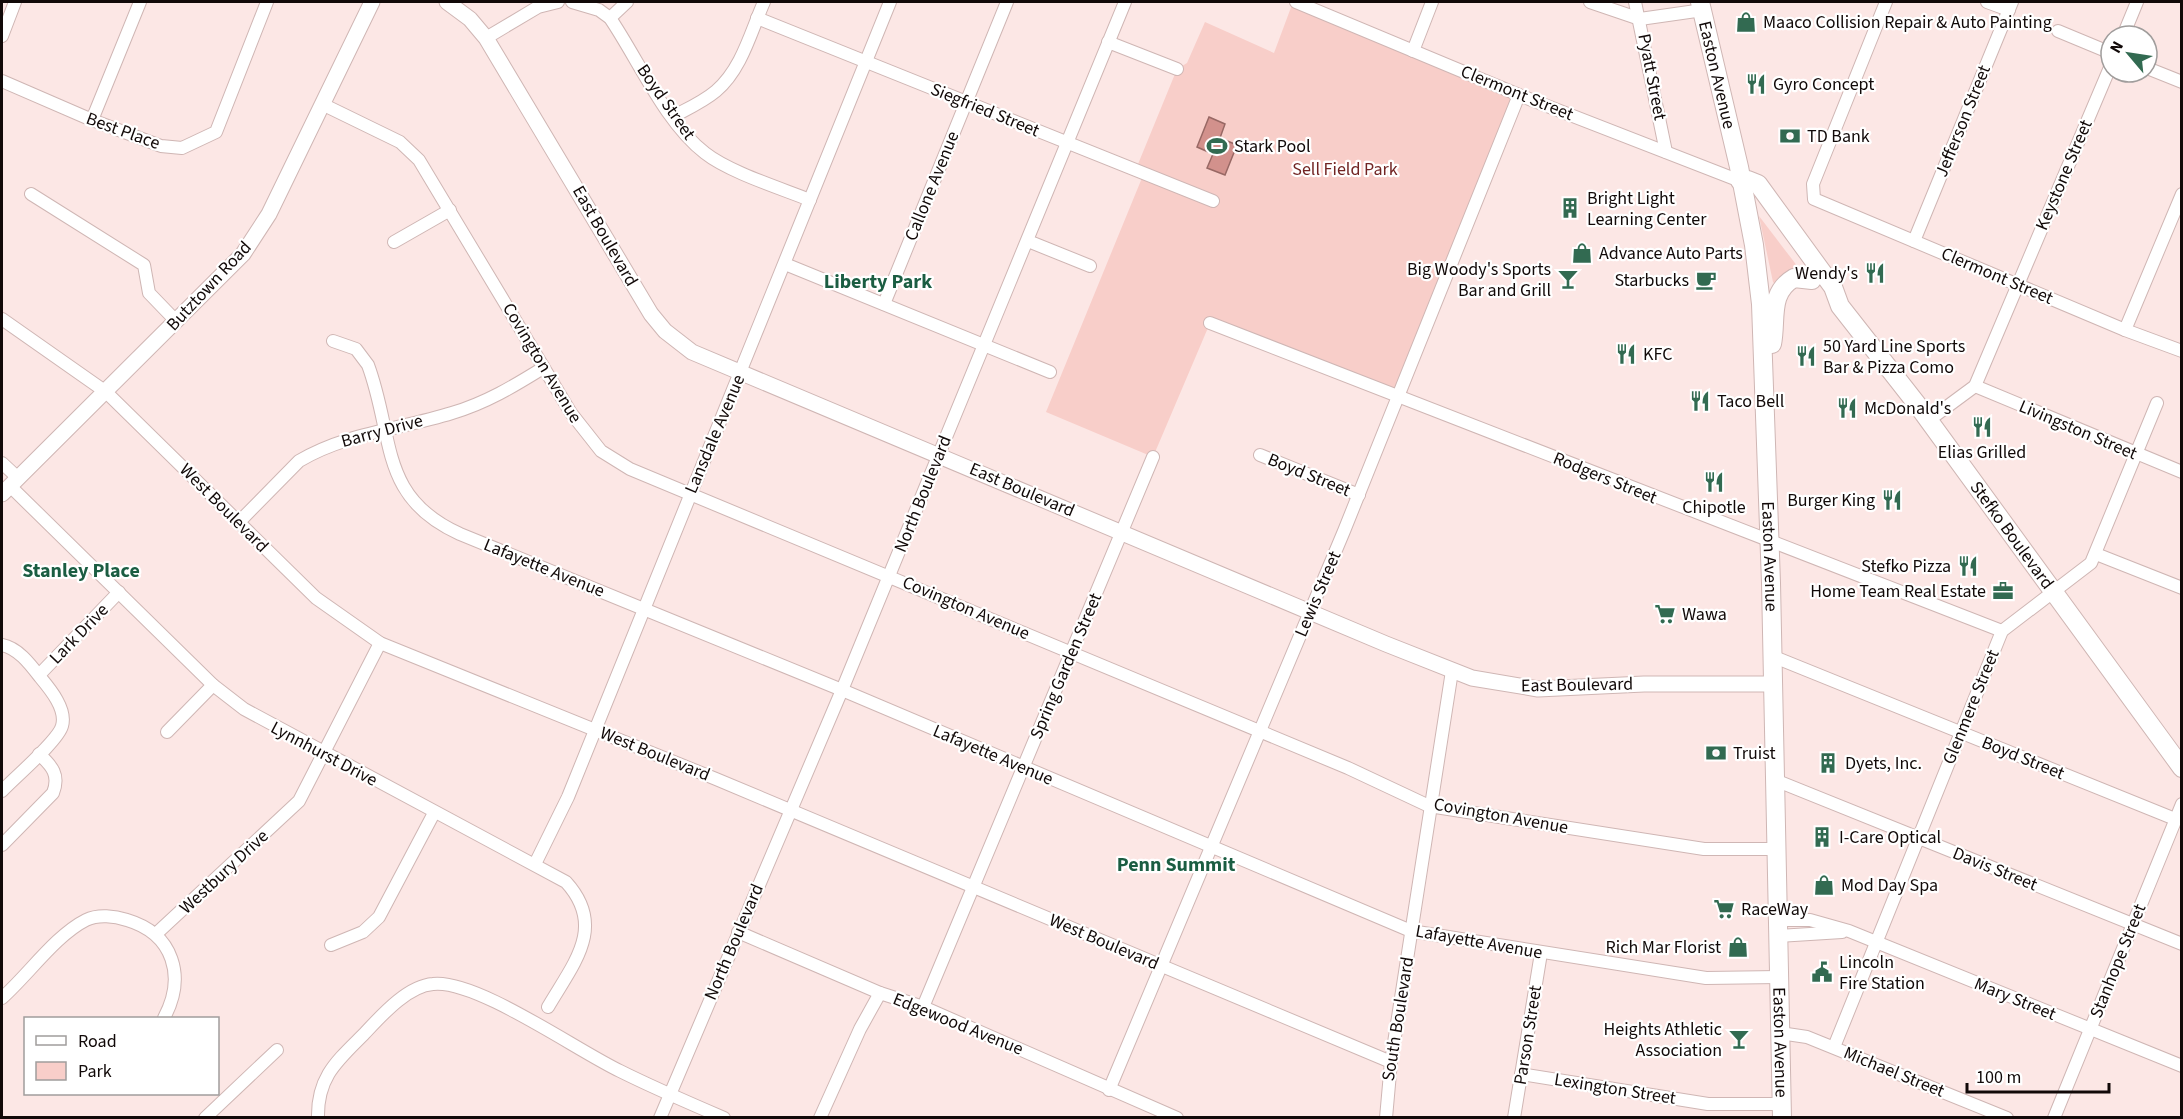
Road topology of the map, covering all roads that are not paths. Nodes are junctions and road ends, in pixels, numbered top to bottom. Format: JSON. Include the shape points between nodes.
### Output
{"nodes":[{"id":1,"x":15,"y":2,"type":"edge"},
{"id":2,"x":140,"y":2,"type":"edge"},
{"id":3,"x":267,"y":2,"type":"edge"},
{"id":4,"x":372,"y":2,"type":"edge"},
{"id":5,"x":447,"y":2,"type":"edge"},
{"id":6,"x":558,"y":2,"type":"edge"},
{"id":7,"x":572,"y":2,"type":"edge"},
{"id":8,"x":627,"y":2,"type":"edge"},
{"id":9,"x":764,"y":2,"type":"edge"},
{"id":10,"x":890,"y":2,"type":"edge"},
{"id":11,"x":1007,"y":2,"type":"edge"},
{"id":12,"x":1125,"y":2,"type":"edge"},
{"id":13,"x":1296,"y":2,"type":"edge"},
{"id":14,"x":1432,"y":2,"type":"edge"},
{"id":15,"x":1590,"y":2,"type":"edge"},
{"id":16,"x":1635,"y":2,"type":"edge"},
{"id":17,"x":1886,"y":2,"type":"edge"},
{"id":18,"x":1987,"y":2,"type":"edge"},
{"id":19,"x":2137,"y":2,"type":"edge"},
{"id":20,"x":1701,"y":6,"type":"edge"},
{"id":21,"x":2011,"y":6,"type":"edge"},
{"id":22,"x":610,"y":18,"type":"junction"},
{"id":23,"x":757,"y":18,"type":"junction"},
{"id":24,"x":1640,"y":19,"type":"junction"},
{"id":25,"x":2128,"y":24,"type":"edge"},
{"id":26,"x":2058,"y":30,"type":"dead end"},
{"id":27,"x":2,"y":36,"type":"edge"},
{"id":28,"x":486,"y":38,"type":"junction"},
{"id":29,"x":1108,"y":42,"type":"junction"},
{"id":30,"x":2099,"y":48,"type":"edge"},
{"id":31,"x":1413,"y":51,"type":"junction"},
{"id":32,"x":865,"y":62,"type":"junction"},
{"id":33,"x":1177,"y":69,"type":"dead end"},
{"id":34,"x":2159,"y":73,"type":"edge"},
{"id":35,"x":2,"y":81,"type":"edge"},
{"id":36,"x":2181,"y":81,"type":"edge"},
{"id":37,"x":2103,"y":84,"type":"edge"},
{"id":38,"x":1519,"y":95,"type":"junction"},
{"id":39,"x":966,"y":102,"type":"junction"},
{"id":40,"x":322,"y":104,"type":"junction"},
{"id":41,"x":672,"y":117,"type":"junction"},
{"id":42,"x":92,"y":120,"type":"junction"},
{"id":43,"x":1068,"y":143,"type":"junction"},
{"id":44,"x":1666,"y":152,"type":"junction"},
{"id":45,"x":1740,"y":181,"type":"junction"},
{"id":46,"x":31,"y":194,"type":"dead end"},
{"id":47,"x":2181,"y":194,"type":"edge"},
{"id":48,"x":810,"y":200,"type":"junction"},
{"id":49,"x":1213,"y":201,"type":"dead end"},
{"id":50,"x":450,"y":210,"type":"junction"},
{"id":51,"x":1028,"y":241,"type":"junction"},
{"id":52,"x":1914,"y":241,"type":"junction"},
{"id":53,"x":394,"y":242,"type":"dead end"},
{"id":54,"x":784,"y":264,"type":"junction"},
{"id":55,"x":1090,"y":266,"type":"dead end"},
{"id":56,"x":1812,"y":280,"type":"junction"},
{"id":57,"x":2017,"y":284,"type":"junction"},
{"id":58,"x":884,"y":304,"type":"junction"},
{"id":59,"x":1840,"y":306,"type":"junction"},
{"id":60,"x":2,"y":319,"type":"edge"},
{"id":61,"x":176,"y":321,"type":"junction"},
{"id":62,"x":1210,"y":323,"type":"dead end"},
{"id":63,"x":2126,"y":330,"type":"junction"},
{"id":64,"x":333,"y":341,"type":"dead end"},
{"id":65,"x":985,"y":346,"type":"junction"},
{"id":66,"x":2181,"y":351,"type":"edge"},
{"id":67,"x":1765,"y":366,"type":"junction"},
{"id":68,"x":543,"y":368,"type":"junction"},
{"id":69,"x":1050,"y":372,"type":"dead end"},
{"id":70,"x":741,"y":374,"type":"junction"},
{"id":71,"x":1975,"y":387,"type":"junction"},
{"id":72,"x":106,"y":392,"type":"junction"},
{"id":73,"x":1397,"y":394,"type":"junction"},
{"id":74,"x":2157,"y":403,"type":"dead end"},
{"id":75,"x":1929,"y":420,"type":"junction"},
{"id":76,"x":386,"y":429,"type":"junction"},
{"id":77,"x":2136,"y":454,"type":"junction"},
{"id":78,"x":1260,"y":455,"type":"dead end"},
{"id":79,"x":939,"y":456,"type":"junction"},
{"id":80,"x":1153,"y":457,"type":"dead end"},
{"id":81,"x":2,"y":463,"type":"edge"},
{"id":82,"x":2181,"y":472,"type":"edge"},
{"id":83,"x":10,"y":486,"type":"edge"},
{"id":84,"x":690,"y":495,"type":"junction"},
{"id":85,"x":1359,"y":495,"type":"junction"},
{"id":86,"x":239,"y":522,"type":"junction"},
{"id":87,"x":1122,"y":532,"type":"junction"},
{"id":88,"x":1768,"y":543,"type":"junction"},
{"id":89,"x":2096,"y":554,"type":"junction"},
{"id":90,"x":890,"y":575,"type":"junction"},
{"id":91,"x":2181,"y":588,"type":"edge"},
{"id":92,"x":119,"y":592,"type":"junction"},
{"id":93,"x":2053,"y":593,"type":"junction"},
{"id":94,"x":644,"y":609,"type":"junction"},
{"id":95,"x":1310,"y":612,"type":"junction"},
{"id":96,"x":2002,"y":631,"type":"junction"},
{"id":97,"x":380,"y":643,"type":"junction"},
{"id":98,"x":2,"y":645,"type":"edge"},
{"id":99,"x":1071,"y":652,"type":"junction"},
{"id":100,"x":1772,"y":656,"type":"junction"},
{"id":101,"x":1452,"y":671,"type":"junction"},
{"id":102,"x":39,"y":675,"type":"junction"},
{"id":103,"x":1772,"y":684,"type":"junction"},
{"id":104,"x":213,"y":685,"type":"junction"},
{"id":105,"x":842,"y":690,"type":"junction"},
{"id":106,"x":595,"y":730,"type":"junction"},
{"id":107,"x":168,"y":732,"type":"dead end"},
{"id":108,"x":1259,"y":732,"type":"junction"},
{"id":109,"x":1961,"y":732,"type":"junction"},
{"id":110,"x":39,"y":754,"type":"junction"},
{"id":111,"x":324,"y":754,"type":"junction"},
{"id":112,"x":1023,"y":767,"type":"junction"},
{"id":113,"x":2181,"y":768,"type":"edge"},
{"id":114,"x":1775,"y":780,"type":"junction"},
{"id":115,"x":2,"y":791,"type":"edge"},
{"id":116,"x":2181,"y":804,"type":"edge"},
{"id":117,"x":1430,"y":806,"type":"junction"},
{"id":118,"x":789,"y":811,"type":"junction"},
{"id":119,"x":434,"y":813,"type":"junction"},
{"id":120,"x":2175,"y":819,"type":"junction"},
{"id":121,"x":1919,"y":839,"type":"junction"},
{"id":122,"x":2,"y":844,"type":"edge"},
{"id":123,"x":1210,"y":847,"type":"junction"},
{"id":124,"x":1776,"y":849,"type":"junction"},
{"id":125,"x":535,"y":864,"type":"junction"},
{"id":126,"x":973,"y":886,"type":"junction"},
{"id":127,"x":2133,"y":925,"type":"junction"},
{"id":128,"x":1778,"y":928,"type":"junction"},
{"id":129,"x":1411,"y":931,"type":"junction"},
{"id":130,"x":738,"y":932,"type":"junction"},
{"id":131,"x":157,"y":933,"type":"junction"},
{"id":132,"x":1877,"y":942,"type":"junction"},
{"id":133,"x":2181,"y":944,"type":"edge"},
{"id":134,"x":331,"y":945,"type":"dead end"},
{"id":135,"x":1541,"y":953,"type":"junction"},
{"id":136,"x":1161,"y":966,"type":"junction"},
{"id":137,"x":1779,"y":977,"type":"junction"},
{"id":138,"x":880,"y":993,"type":"junction"},
{"id":139,"x":2,"y":998,"type":"edge"},
{"id":140,"x":548,"y":1007,"type":"dead end"},
{"id":141,"x":923,"y":1007,"type":"junction"},
{"id":142,"x":164,"y":1017,"type":"edge"},
{"id":143,"x":2090,"y":1030,"type":"junction"},
{"id":144,"x":1780,"y":1033,"type":"junction"},
{"id":145,"x":1834,"y":1047,"type":"junction"},
{"id":146,"x":276,"y":1050,"type":"dead end"},
{"id":147,"x":1391,"y":1062,"type":"junction"},
{"id":148,"x":2181,"y":1066,"type":"edge"},
{"id":149,"x":1521,"y":1074,"type":"junction"},
{"id":150,"x":1109,"y":1090,"type":"junction"},
{"id":151,"x":669,"y":1094,"type":"junction"},
{"id":152,"x":1781,"y":1111,"type":"edge"},
{"id":153,"x":205,"y":1118,"type":"edge"},
{"id":154,"x":318,"y":1118,"type":"edge"},
{"id":155,"x":660,"y":1118,"type":"edge"},
{"id":156,"x":724,"y":1118,"type":"edge"},
{"id":157,"x":820,"y":1118,"type":"edge"},
{"id":158,"x":1176,"y":1118,"type":"edge"},
{"id":159,"x":1386,"y":1118,"type":"edge"},
{"id":160,"x":1514,"y":1118,"type":"edge"},
{"id":161,"x":2007,"y":1118,"type":"edge"},
{"id":162,"x":2054,"y":1118,"type":"edge"}],
"edges":[{"from":1,"to":27,"type":"street"},
{"from":2,"to":42,"type":"street"},
{"from":3,"to":42,"type":"street","name":"Best Place","via":[[216,132],[182,148],[173,148],[143,141]]},
{"from":4,"to":40,"type":"street","name":"Butztown Road"},
{"from":5,"to":28,"type":"street","name":"East Boulevard","via":[[470,19]]},
{"from":6,"to":28,"type":"street","via":[[538,7]]},
{"from":7,"to":22,"type":"street","via":[[599,10]]},
{"from":8,"to":22,"type":"street"},
{"from":9,"to":23,"type":"street"},
{"from":10,"to":32,"type":"street","name":"Lansdale Avenue"},
{"from":11,"to":39,"type":"street","name":"Callone Avenue"},
{"from":12,"to":29,"type":"street","name":"North Boulevard"},
{"from":13,"to":31,"type":"street","name":"Clermont Street"},
{"from":14,"to":31,"type":"street"},
{"from":15,"to":24,"type":"street"},
{"from":16,"to":24,"type":"street","name":"Pyatt Street"},
{"from":17,"to":52,"type":"street","name":"Clermont Street","via":[[1813,184],[1814,199]]},
{"from":18,"to":21,"type":"street"},
{"from":19,"to":25,"type":"street"},
{"from":20,"to":24,"type":"street"},
{"from":20,"to":45,"type":"main road","name":"Easton Avenue"},
{"from":21,"to":52,"type":"street","name":"Jefferson Street"},
{"from":22,"to":41,"type":"street","name":"Boyd Street"},
{"from":23,"to":32,"type":"street","name":"Siegfried Street"},
{"from":23,"to":41,"type":"street","via":[[723,85]]},
{"from":24,"to":44,"type":"street","name":"Pyatt Street"},
{"from":26,"to":30,"type":"street"},
{"from":28,"to":70,"type":"street","name":"East Boulevard","via":[[651,314],[692,352]]},
{"from":29,"to":33,"type":"street"},
{"from":29,"to":43,"type":"street","name":"North Boulevard"},
{"from":31,"to":38,"type":"street","name":"Clermont Street"},
{"from":32,"to":39,"type":"street","name":"Siegfried Street"},
{"from":32,"to":48,"type":"street","name":"Lansdale Avenue"},
{"from":34,"to":36,"type":"street"},
{"from":35,"to":42,"type":"street","name":"Best Place"},
{"from":37,"to":57,"type":"street","name":"Keystone Street"},
{"from":38,"to":44,"type":"street","name":"Clermont Street"},
{"from":38,"to":73,"type":"street","name":"Lewis Street"},
{"from":39,"to":43,"type":"street","name":"Siegfried Street"},
{"from":39,"to":58,"type":"street","name":"Callone Avenue"},
{"from":40,"to":50,"type":"street","name":"Covington Avenue","via":[[405,146]]},
{"from":40,"to":61,"type":"street","name":"Butztown Road","via":[[257,234],[243,254]]},
{"from":41,"to":48,"type":"street","name":"Boyd Street","via":[[706,154]]},
{"from":43,"to":49,"type":"street","name":"Siegfried Street"},
{"from":43,"to":51,"type":"street","name":"North Boulevard"},
{"from":44,"to":45,"type":"street","name":"Clermont Street"},
{"from":45,"to":56,"type":"main road","name":"Stefko Boulevard"},
{"from":45,"to":59,"type":"main road","name":"Stefko Boulevard","via":[[1758,184],[1833,287]]},
{"from":45,"to":67,"type":"main road","name":"Easton Avenue","via":[[1755,254]]},
{"from":46,"to":61,"type":"street","via":[[144,265],[150,293]]},
{"from":47,"to":63,"type":"street"},
{"from":48,"to":54,"type":"street","name":"Lansdale Avenue"},
{"from":50,"to":53,"type":"street"},
{"from":50,"to":68,"type":"street","name":"Covington Avenue"},
{"from":51,"to":55,"type":"street"},
{"from":51,"to":65,"type":"street","name":"North Boulevard"},
{"from":52,"to":57,"type":"street","name":"Clermont Street"},
{"from":54,"to":58,"type":"street"},
{"from":54,"to":70,"type":"street","name":"Lansdale Avenue"},
{"from":56,"to":59,"type":"main road","name":"Stefko Boulevard"},
{"from":56,"to":67,"type":"main road","via":[[1794,278],[1776,297],[1773,342]]},
{"from":57,"to":63,"type":"street","name":"Clermont Street"},
{"from":57,"to":71,"type":"street","name":"Keystone Street"},
{"from":58,"to":65,"type":"street"},
{"from":59,"to":75,"type":"main road","name":"Stefko Boulevard"},
{"from":60,"to":72,"type":"street","name":"West Boulevard"},
{"from":61,"to":72,"type":"street","name":"Butztown Road"},
{"from":62,"to":73,"type":"street","name":"Rodgers Street"},
{"from":63,"to":66,"type":"street","name":"Clermont Street"},
{"from":64,"to":76,"type":"street","name":"Lafayette Avenue","via":[[351,346],[365,358]]},
{"from":65,"to":69,"type":"street"},
{"from":65,"to":79,"type":"street","name":"North Boulevard"},
{"from":67,"to":88,"type":"main road","name":"Easton Avenue"},
{"from":68,"to":76,"type":"street","name":"Barry Drive","via":[[480,403]]},
{"from":68,"to":84,"type":"street","name":"Covington Avenue","via":[[601,451],[630,470]]},
{"from":70,"to":79,"type":"street","name":"East Boulevard"},
{"from":70,"to":84,"type":"street","name":"Lansdale Avenue"},
{"from":71,"to":75,"type":"street"},
{"from":71,"to":77,"type":"street","name":"Livingston Street"},
{"from":72,"to":83,"type":"street","name":"Butztown Road"},
{"from":72,"to":86,"type":"street","name":"West Boulevard"},
{"from":73,"to":85,"type":"street","name":"Lewis Street"},
{"from":73,"to":88,"type":"street","name":"Rodgers Street"},
{"from":74,"to":77,"type":"street","name":"Glenmere Street"},
{"from":75,"to":93,"type":"main road","name":"Stefko Boulevard"},
{"from":76,"to":86,"type":"street","name":"Barry Drive","via":[[328,447],[299,461]]},
{"from":76,"to":94,"type":"street","name":"Lafayette Avenue","via":[[399,480],[412,502],[428,518]]},
{"from":77,"to":82,"type":"street","name":"Livingston Street"},
{"from":77,"to":89,"type":"street","name":"Glenmere Street"},
{"from":78,"to":85,"type":"street","name":"Boyd Street"},
{"from":79,"to":87,"type":"street","name":"East Boulevard"},
{"from":79,"to":90,"type":"street","name":"North Boulevard"},
{"from":80,"to":87,"type":"street","name":"Spring Garden Street"},
{"from":81,"to":83,"type":"street","name":"Lynnhurst Drive"},
{"from":83,"to":92,"type":"street","name":"Lynnhurst Drive"},
{"from":84,"to":90,"type":"street","name":"Covington Avenue"},
{"from":84,"to":94,"type":"street","name":"Lansdale Avenue"},
{"from":85,"to":95,"type":"street","name":"Lewis Street"},
{"from":86,"to":97,"type":"street","name":"West Boulevard","via":[[316,598]]},
{"from":87,"to":95,"type":"street","name":"East Boulevard"},
{"from":87,"to":99,"type":"street","name":"Spring Garden Street"},
{"from":88,"to":96,"type":"street","name":"Rodgers Street"},
{"from":88,"to":100,"type":"main road","name":"Easton Avenue"},
{"from":89,"to":91,"type":"street"},
{"from":89,"to":93,"type":"street","name":"Glenmere Street","via":[[2087,567]]},
{"from":90,"to":99,"type":"street","name":"Covington Avenue"},
{"from":90,"to":105,"type":"street","name":"North Boulevard"},
{"from":92,"to":102,"type":"street","name":"Lark Drive"},
{"from":92,"to":104,"type":"street","name":"Lynnhurst Drive"},
{"from":93,"to":96,"type":"street","name":"Glenmere Street"},
{"from":93,"to":113,"type":"main road","name":"Stefko Boulevard"},
{"from":94,"to":105,"type":"street","name":"Lafayette Avenue"},
{"from":94,"to":106,"type":"street","name":"Lansdale Avenue"},
{"from":95,"to":101,"type":"street","name":"East Boulevard"},
{"from":95,"to":108,"type":"street","name":"Lewis Street"},
{"from":96,"to":109,"type":"street","name":"Glenmere Street"},
{"from":97,"to":106,"type":"street","name":"West Boulevard"},
{"from":97,"to":111,"type":"street","name":"Westbury Drive"},
{"from":98,"to":102,"type":"street","via":[[15,650]]},
{"from":99,"to":108,"type":"street","name":"Covington Avenue"},
{"from":99,"to":112,"type":"street","name":"Spring Garden Street"},
{"from":100,"to":103,"type":"main road","name":"Easton Avenue"},
{"from":100,"to":109,"type":"street","name":"Boyd Street"},
{"from":101,"to":103,"type":"street","name":"East Boulevard","via":[[1494,683],[1538,688]]},
{"from":101,"to":117,"type":"street","name":"South Boulevard"},
{"from":102,"to":110,"type":"street","via":[[57,700],[62,727]]},
{"from":103,"to":114,"type":"main road","name":"Easton Avenue"},
{"from":104,"to":107,"type":"street"},
{"from":104,"to":111,"type":"street","name":"Lynnhurst Drive","via":[[261,721]]},
{"from":105,"to":112,"type":"street","name":"Lafayette Avenue"},
{"from":105,"to":118,"type":"street","name":"North Boulevard"},
{"from":106,"to":118,"type":"street","name":"West Boulevard"},
{"from":106,"to":125,"type":"street","name":"Lansdale Avenue"},
{"from":108,"to":117,"type":"street","name":"Covington Avenue"},
{"from":108,"to":123,"type":"street","name":"Lewis Street"},
{"from":109,"to":120,"type":"street","name":"Boyd Street"},
{"from":109,"to":121,"type":"street","name":"Glenmere Street"},
{"from":110,"to":115,"type":"street"},
{"from":110,"to":122,"type":"street","via":[[53,769],[57,783],[53,793]]},
{"from":111,"to":119,"type":"street","name":"Lynnhurst Drive"},
{"from":111,"to":131,"type":"street","name":"Westbury Drive","via":[[306,791],[290,812]]},
{"from":112,"to":123,"type":"street","name":"Lafayette Avenue"},
{"from":112,"to":126,"type":"street","name":"Spring Garden Street"},
{"from":114,"to":121,"type":"street","name":"Davis Street"},
{"from":114,"to":124,"type":"main road","name":"Easton Avenue"},
{"from":116,"to":120,"type":"street","name":"Stanhope Street"},
{"from":117,"to":124,"type":"street","name":"Covington Avenue","via":[[1704,849]]},
{"from":117,"to":129,"type":"street","name":"South Boulevard"},
{"from":118,"to":126,"type":"street","name":"West Boulevard"},
{"from":118,"to":130,"type":"street","name":"North Boulevard"},
{"from":119,"to":125,"type":"street","name":"Lynnhurst Drive"},
{"from":119,"to":134,"type":"street","via":[[379,917],[363,932]]},
{"from":120,"to":127,"type":"street","name":"Stanhope Street"},
{"from":121,"to":127,"type":"street","name":"Davis Street"},
{"from":121,"to":132,"type":"street","name":"Glenmere Street"},
{"from":123,"to":129,"type":"street","name":"Lafayette Avenue"},
{"from":123,"to":136,"type":"street","name":"Lewis Street"},
{"from":124,"to":128,"type":"main road","name":"Easton Avenue"},
{"from":125,"to":140,"type":"street","name":"Lynnhurst Drive","via":[[566,882],[578,896],[586,915],[584,942]]},
{"from":126,"to":136,"type":"street","name":"West Boulevard"},
{"from":126,"to":141,"type":"street","name":"Spring Garden Street"},
{"from":127,"to":133,"type":"street","name":"Davis Street"},
{"from":127,"to":143,"type":"street","name":"Stanhope Street"},
{"from":128,"to":132,"type":"street","name":"Mary Street","via":[[1849,931]]},
{"from":128,"to":137,"type":"main road","name":"Easton Avenue"},
{"from":129,"to":135,"type":"street","name":"Lafayette Avenue"},
{"from":129,"to":147,"type":"street","name":"South Boulevard"},
{"from":130,"to":138,"type":"street","name":"Edgewood Avenue"},
{"from":130,"to":151,"type":"street","name":"North Boulevard"},
{"from":131,"to":139,"type":"street","via":[[122,918],[89,918],[69,932]]},
{"from":131,"to":142,"type":"street","via":[[170,955],[174,972],[173,995]]},
{"from":132,"to":143,"type":"street","name":"Mary Street"},
{"from":132,"to":145,"type":"street","name":"Glenmere Street"},
{"from":135,"to":137,"type":"street","name":"Lafayette Avenue","via":[[1706,978]]},
{"from":135,"to":149,"type":"street","name":"Parson Street"},
{"from":136,"to":147,"type":"street","name":"West Boulevard"},
{"from":136,"to":150,"type":"street","name":"Lewis Street"},
{"from":137,"to":144,"type":"main road","name":"Easton Avenue"},
{"from":138,"to":141,"type":"street","name":"Edgewood Avenue"},
{"from":138,"to":157,"type":"street"},
{"from":141,"to":150,"type":"street","name":"Edgewood Avenue"},
{"from":143,"to":148,"type":"street","name":"Mary Street"},
{"from":143,"to":162,"type":"street","name":"Stanhope Street"},
{"from":144,"to":145,"type":"street","name":"Michael Street","via":[[1802,1035]]},
{"from":144,"to":152,"type":"main road","name":"Easton Avenue"},
{"from":145,"to":161,"type":"street","name":"Michael Street"},
{"from":146,"to":153,"type":"street"},
{"from":147,"to":159,"type":"street","name":"South Boulevard"},
{"from":149,"to":152,"type":"street","name":"Lexington Street","via":[[1708,1104]]},
{"from":149,"to":160,"type":"street","name":"Parson Street"},
{"from":150,"to":158,"type":"street","name":"Edgewood Avenue"},
{"from":151,"to":154,"type":"street","via":[[478,993],[458,985],[430,984],[405,996],[334,1064],[320,1089]]},
{"from":151,"to":155,"type":"street","name":"North Boulevard"},
{"from":151,"to":156,"type":"street"}]}
